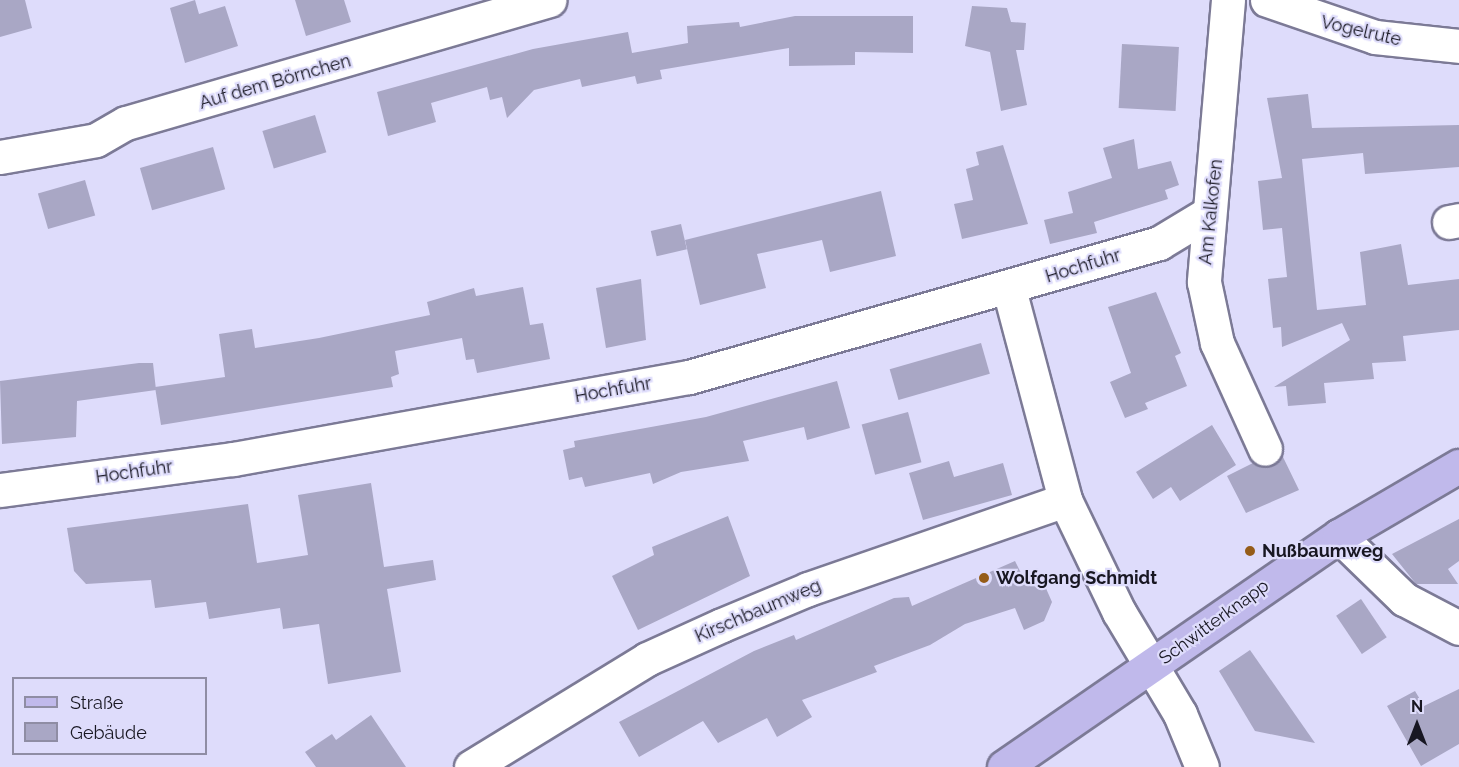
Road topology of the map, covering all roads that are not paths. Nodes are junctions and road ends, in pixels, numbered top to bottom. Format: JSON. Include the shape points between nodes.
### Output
{"nodes":[{"id":1,"x":549,"y":0,"type":"edge"},
{"id":2,"x":1228,"y":0,"type":"edge"},
{"id":3,"x":1267,"y":0,"type":"edge"},
{"id":4,"x":1459,"y":46,"type":"edge"},
{"id":5,"x":0,"y":157,"type":"edge"},
{"id":6,"x":1207,"y":214,"type":"junction"},
{"id":7,"x":1009,"y":289,"type":"junction"},
{"id":8,"x":1265,"y":449,"type":"dead end"},
{"id":9,"x":1459,"y":466,"type":"edge"},
{"id":10,"x":0,"y":490,"type":"edge"},
{"id":11,"x":1065,"y":500,"type":"junction"},
{"id":12,"x":1339,"y":536,"type":"junction"},
{"id":13,"x":1459,"y":628,"type":"edge"},
{"id":14,"x":1154,"y":665,"type":"junction"},
{"id":15,"x":471,"y":767,"type":"edge"},
{"id":16,"x":1004,"y":767,"type":"edge"},
{"id":17,"x":1202,"y":767,"type":"edge"}],
"edges":[{"from":1,"to":5,"type":"street","name":"Auf dem Börnchen","via":[[126,123],[96,140]]},
{"from":2,"to":6,"type":"street","name":"Am Kalkofen","via":[[1216,183]]},
{"from":3,"to":4,"type":"street","name":"Vogelrute","via":[[1375,38]]},
{"from":6,"to":7,"type":"street","name":"Hochfuhr","via":[[1159,243]]},
{"from":6,"to":8,"type":"street","name":"Am Kalkofen","via":[[1204,282],[1217,343]]},
{"from":7,"to":10,"type":"street","name":"Hochfuhr","via":[[689,377],[233,459]]},
{"from":7,"to":11,"type":"street"},
{"from":9,"to":12,"type":"main road","name":"Schwitterknapp"},
{"from":11,"to":14,"type":"street","via":[[1119,612]]},
{"from":11,"to":15,"type":"street","name":"Kirschbaumweg","via":[[808,589],[679,644],[545,717]]},
{"from":12,"to":13,"type":"street","via":[[1404,599]]},
{"from":12,"to":14,"type":"main road","name":"Schwitterknapp"},
{"from":14,"to":16,"type":"main road","name":"Schwitterknapp"},
{"from":14,"to":17,"type":"street"}]}
